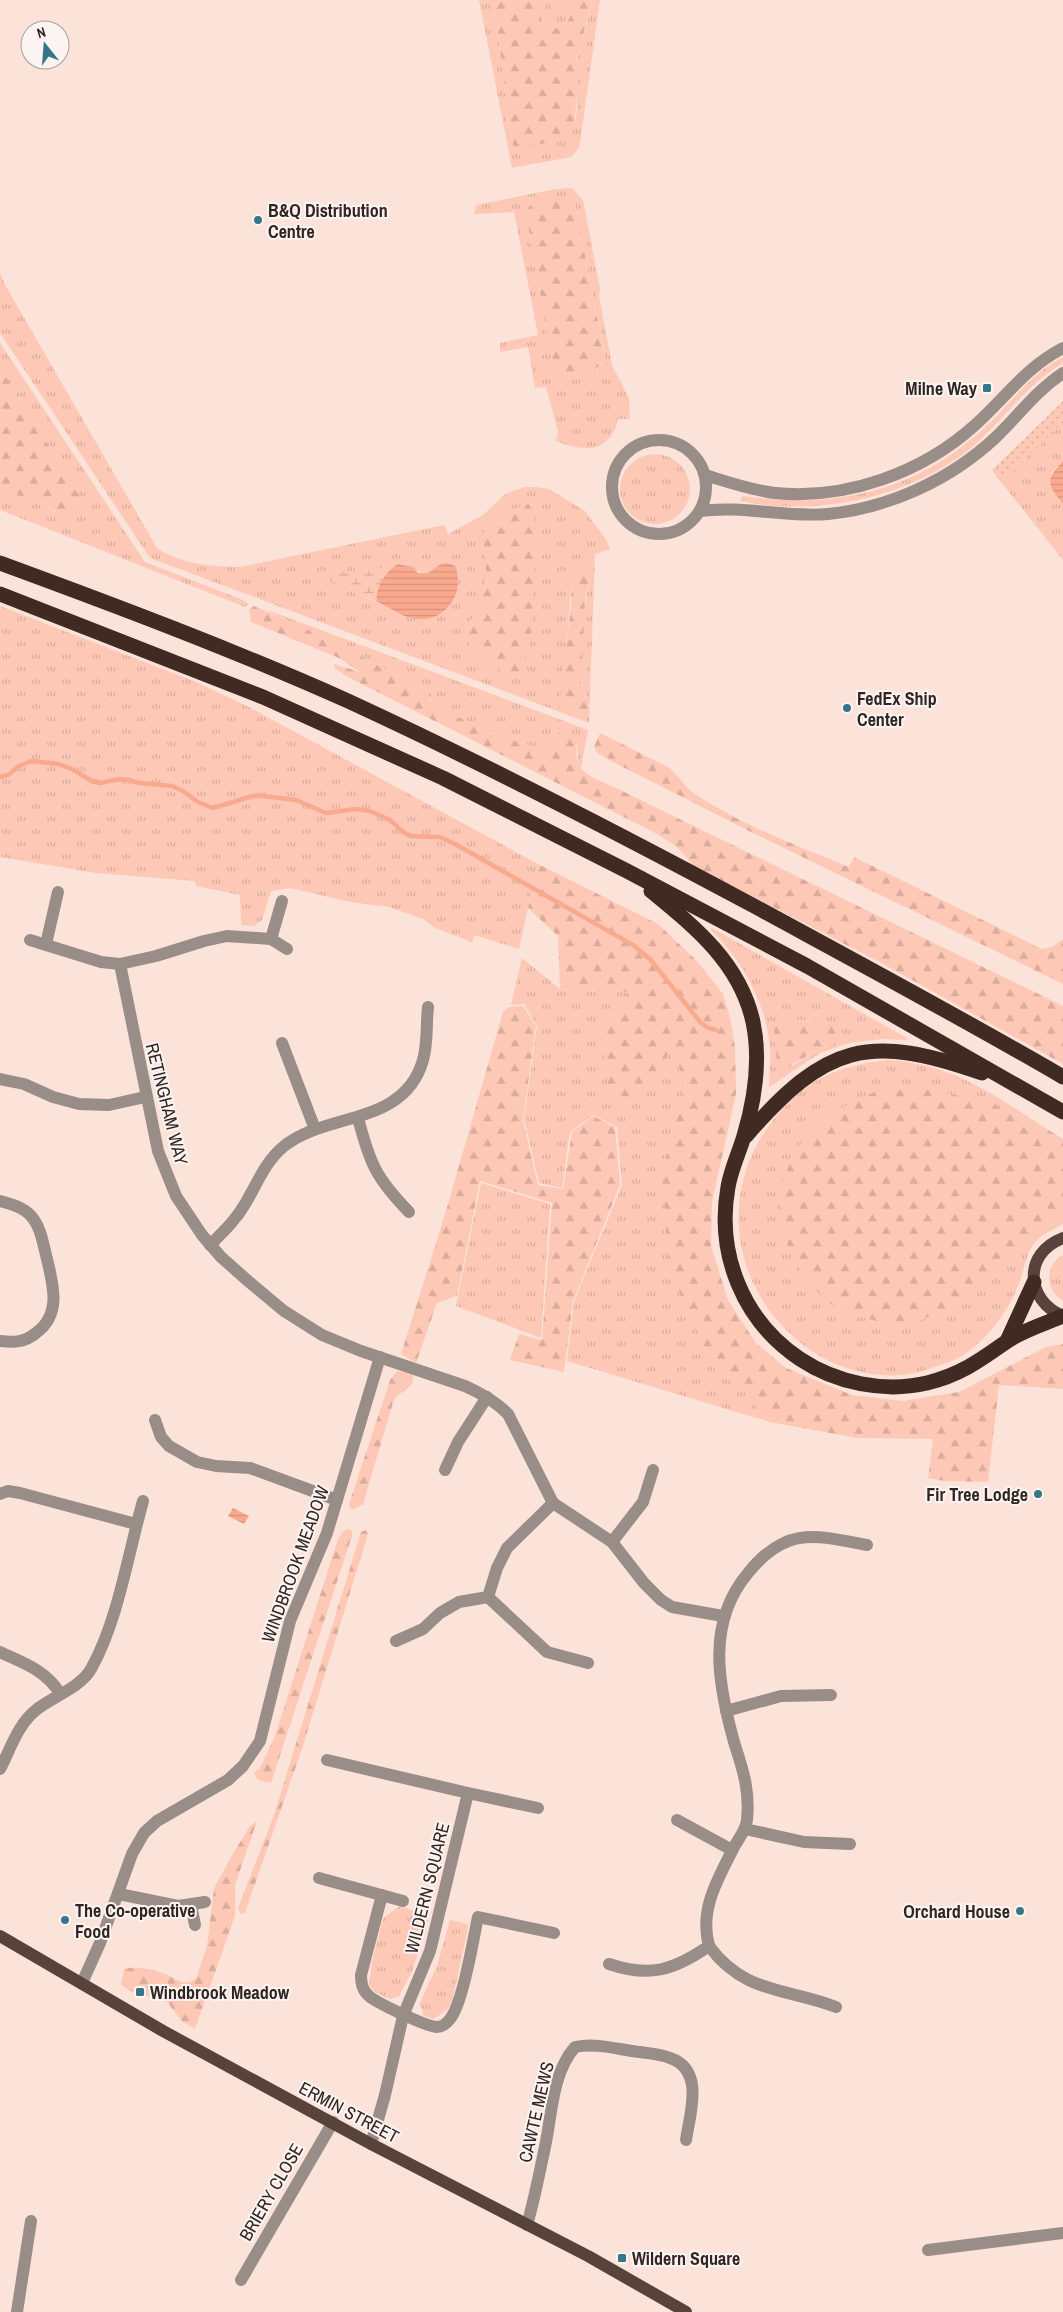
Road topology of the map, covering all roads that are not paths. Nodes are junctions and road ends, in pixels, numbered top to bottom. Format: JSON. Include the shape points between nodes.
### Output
{"nodes":[{"id":1,"x":1063,"y":348,"type":"edge"},
{"id":2,"x":1063,"y":372,"type":"edge"},
{"id":3,"x":705,"y":475,"type":"junction"},
{"id":4,"x":700,"y":511,"type":"junction"},
{"id":5,"x":0,"y":563,"type":"edge"},
{"id":6,"x":0,"y":594,"type":"edge"},
{"id":7,"x":627,"y":871,"type":"junction"},
{"id":8,"x":58,"y":892,"type":"dead end"},
{"id":9,"x":282,"y":901,"type":"dead end"},
{"id":10,"x":270,"y":939,"type":"junction"},
{"id":11,"x":30,"y":940,"type":"dead end"},
{"id":12,"x":46,"y":944,"type":"junction"},
{"id":13,"x":287,"y":949,"type":"dead end"},
{"id":14,"x":120,"y":964,"type":"junction"},
{"id":15,"x":428,"y":1007,"type":"dead end"},
{"id":16,"x":282,"y":1043,"type":"dead end"},
{"id":17,"x":1063,"y":1077,"type":"edge"},
{"id":18,"x":0,"y":1079,"type":"edge"},
{"id":19,"x":1021,"y":1086,"type":"junction"},
{"id":20,"x":145,"y":1097,"type":"junction"},
{"id":21,"x":1063,"y":1112,"type":"edge"},
{"id":22,"x":358,"y":1118,"type":"junction"},
{"id":23,"x":315,"y":1129,"type":"junction"},
{"id":24,"x":744,"y":1138,"type":"junction"},
{"id":25,"x":0,"y":1201,"type":"edge"},
{"id":26,"x":409,"y":1212,"type":"dead end"},
{"id":27,"x":1063,"y":1238,"type":"edge"},
{"id":28,"x":210,"y":1244,"type":"junction"},
{"id":29,"x":1034,"y":1282,"type":"junction"},
{"id":30,"x":1063,"y":1316,"type":"edge"},
{"id":31,"x":0,"y":1341,"type":"edge"},
{"id":32,"x":1007,"y":1341,"type":"junction"},
{"id":33,"x":380,"y":1357,"type":"junction"},
{"id":34,"x":487,"y":1397,"type":"junction"},
{"id":35,"x":155,"y":1420,"type":"dead end"},
{"id":36,"x":445,"y":1470,"type":"dead end"},
{"id":37,"x":654,"y":1470,"type":"dead end"},
{"id":38,"x":0,"y":1494,"type":"edge"},
{"id":39,"x":337,"y":1500,"type":"junction"},
{"id":40,"x":143,"y":1501,"type":"dead end"},
{"id":41,"x":553,"y":1502,"type":"junction"},
{"id":42,"x":136,"y":1524,"type":"junction"},
{"id":43,"x":612,"y":1542,"type":"junction"},
{"id":44,"x":867,"y":1545,"type":"dead end"},
{"id":45,"x":488,"y":1597,"type":"junction"},
{"id":46,"x":723,"y":1616,"type":"junction"},
{"id":47,"x":396,"y":1642,"type":"dead end"},
{"id":48,"x":0,"y":1652,"type":"edge"},
{"id":49,"x":588,"y":1663,"type":"dead end"},
{"id":50,"x":60,"y":1694,"type":"junction"},
{"id":51,"x":832,"y":1695,"type":"dead end"},
{"id":52,"x":726,"y":1711,"type":"junction"},
{"id":53,"x":327,"y":1760,"type":"dead end"},
{"id":54,"x":0,"y":1769,"type":"edge"},
{"id":55,"x":468,"y":1793,"type":"junction"},
{"id":56,"x":538,"y":1808,"type":"dead end"},
{"id":57,"x":677,"y":1820,"type":"dead end"},
{"id":58,"x":745,"y":1829,"type":"junction"},
{"id":59,"x":850,"y":1844,"type":"dead end"},
{"id":60,"x":732,"y":1850,"type":"junction"},
{"id":61,"x":319,"y":1878,"type":"dead end"},
{"id":62,"x":119,"y":1894,"type":"junction"},
{"id":63,"x":382,"y":1895,"type":"junction"},
{"id":64,"x":403,"y":1901,"type":"dead end"},
{"id":65,"x":205,"y":1902,"type":"dead end"},
{"id":66,"x":191,"y":1905,"type":"junction"},
{"id":67,"x":195,"y":1925,"type":"dead end"},
{"id":68,"x":554,"y":1933,"type":"dead end"},
{"id":69,"x":0,"y":1936,"type":"edge"},
{"id":70,"x":709,"y":1946,"type":"junction"},
{"id":71,"x":609,"y":1964,"type":"dead end"},
{"id":72,"x":82,"y":1983,"type":"junction"},
{"id":73,"x":836,"y":2007,"type":"dead end"},
{"id":74,"x":403,"y":2016,"type":"junction"},
{"id":75,"x":333,"y":2122,"type":"junction"},
{"id":76,"x":686,"y":2140,"type":"dead end"},
{"id":77,"x":371,"y":2144,"type":"junction"},
{"id":78,"x":31,"y":2221,"type":"dead end"},
{"id":79,"x":527,"y":2225,"type":"junction"},
{"id":80,"x":1063,"y":2233,"type":"edge"},
{"id":81,"x":928,"y":2250,"type":"dead end"},
{"id":82,"x":241,"y":2280,"type":"dead end"},
{"id":83,"x":17,"y":2312,"type":"edge"},
{"id":84,"x":686,"y":2312,"type":"edge"}],
"edges":[{"from":1,"to":3,"type":"street","via":[[1019,379],[951,445],[914,467],[886,478],[824,492],[776,493],[742,487]]},
{"from":2,"to":4,"type":"street","via":[[977,453],[937,480],[903,495],[870,507],[828,514],[784,515],[728,508]]},
{"from":3,"to":4,"type":"street","via":[[705,500]]},
{"from":3,"to":4,"type":"street","via":[[689,451],[670,442],[654,440],[640,444],[626,454],[612,482],[614,501],[620,514],[647,533],[665,534],[683,528]]},
{"from":5,"to":17,"type":"highway","via":[[163,623],[346,701],[505,776],[860,963]]},
{"from":6,"to":7,"type":"highway","via":[[264,697],[443,778]]},
{"from":7,"to":19,"type":"highway","via":[[807,966]]},
{"from":7,"to":24,"type":"highway","via":[[706,938],[745,995],[754,1029],[757,1060],[754,1094]]},
{"from":8,"to":12,"type":"street"},
{"from":9,"to":10,"type":"street"},
{"from":10,"to":13,"type":"street"},
{"from":10,"to":14,"type":"street","via":[[216,938]]},
{"from":11,"to":12,"type":"street"},
{"from":12,"to":14,"type":"street","via":[[101,962]]},
{"from":14,"to":20,"type":"street","name":"RETINGHAM WAY"},
{"from":15,"to":22,"type":"street","via":[[423,1061],[411,1084],[390,1103]]},
{"from":16,"to":23,"type":"street"},
{"from":18,"to":20,"type":"street","via":[[79,1104],[109,1104]]},
{"from":19,"to":21,"type":"highway"},
{"from":19,"to":24,"type":"highway","via":[[942,1058],[894,1050],[866,1051],[831,1062],[808,1075],[777,1102]]},
{"from":20,"to":28,"type":"street","name":"RETINGHAM WAY","via":[[158,1151],[176,1196],[194,1226]]},
{"from":22,"to":23,"type":"street"},
{"from":22,"to":26,"type":"street","via":[[381,1182]]},
{"from":23,"to":28,"type":"street","via":[[292,1140],[274,1156],[234,1220]]},
{"from":24,"to":32,"type":"highway","via":[[728,1186],[726,1248],[737,1283],[753,1312],[791,1353],[840,1378],[901,1387],[957,1373]]},
{"from":25,"to":31,"type":"street","via":[[26,1211],[37,1225],[54,1297],[50,1317],[38,1332],[20,1341]]},
{"from":27,"to":29,"type":"main road","via":[[1042,1251],[1035,1266]]},
{"from":28,"to":33,"type":"street","name":"RETINGHAM WAY","via":[[240,1275],[301,1322],[322,1335]]},
{"from":29,"to":30,"type":"main road","via":[[1040,1300]]},
{"from":29,"to":32,"type":"highway"},
{"from":30,"to":32,"type":"highway"},
{"from":33,"to":34,"type":"street","name":"RETINGHAM WAY"},
{"from":33,"to":39,"type":"street","name":"WINDBROOK MEADOW"},
{"from":34,"to":36,"type":"street","via":[[458,1442]]},
{"from":34,"to":41,"type":"street","name":"RETINGHAM WAY","via":[[508,1414]]},
{"from":35,"to":39,"type":"street","via":[[161,1437],[169,1446],[197,1462],[250,1468]]},
{"from":37,"to":43,"type":"street","via":[[643,1502]]},
{"from":38,"to":42,"type":"street","via":[[20,1493]]},
{"from":39,"to":62,"type":"street","name":"WINDBROOK MEADOW","via":[[327,1533],[290,1621],[263,1732],[255,1749],[228,1780],[157,1821],[144,1832],[132,1854]]},
{"from":40,"to":42,"type":"street"},
{"from":41,"to":43,"type":"street"},
{"from":41,"to":45,"type":"street","via":[[507,1548]]},
{"from":42,"to":50,"type":"street","via":[[118,1600],[90,1669],[81,1680]]},
{"from":43,"to":46,"type":"street","via":[[661,1600],[672,1607]]},
{"from":44,"to":46,"type":"street","via":[[818,1536],[789,1541],[764,1555],[753,1566]]},
{"from":45,"to":47,"type":"street","via":[[459,1602],[422,1629]]},
{"from":45,"to":49,"type":"street","via":[[547,1652]]},
{"from":46,"to":52,"type":"street","via":[[719,1658]]},
{"from":48,"to":50,"type":"street","via":[[47,1676]]},
{"from":50,"to":54,"type":"street","via":[[34,1711],[23,1724]]},
{"from":51,"to":52,"type":"street","via":[[781,1696]]},
{"from":52,"to":58,"type":"street","via":[[746,1777],[748,1805]]},
{"from":53,"to":55,"type":"street"},
{"from":55,"to":56,"type":"street"},
{"from":55,"to":74,"type":"street","name":"WILDERN SQUARE","via":[[430,1951]]},
{"from":57,"to":60,"type":"street"},
{"from":58,"to":59,"type":"street","via":[[804,1842]]},
{"from":58,"to":60,"type":"street"},
{"from":60,"to":70,"type":"street","via":[[708,1905],[705,1922]]},
{"from":61,"to":63,"type":"street","name":"WILDERN SQUARE"},
{"from":62,"to":66,"type":"street","via":[[178,1906]]},
{"from":62,"to":72,"type":"street","name":"WINDBROOK MEADOW"},
{"from":63,"to":64,"type":"street","name":"WILDERN SQUARE"},
{"from":63,"to":74,"type":"street","via":[[361,1983],[369,1996]]},
{"from":65,"to":66,"type":"street"},
{"from":66,"to":67,"type":"street"},
{"from":68,"to":74,"type":"street","via":[[478,1917],[457,2008],[450,2019],[437,2027]]},
{"from":69,"to":72,"type":"main road","name":"ERMIN STREET"},
{"from":70,"to":71,"type":"street","via":[[680,1964],[659,1970],[640,1972]]},
{"from":70,"to":73,"type":"street","via":[[724,1963],[752,1983]]},
{"from":72,"to":75,"type":"main road","name":"ERMIN STREET"},
{"from":74,"to":77,"type":"street","name":"WILDERN SQUARE"},
{"from":75,"to":77,"type":"main road","name":"ERMIN STREET"},
{"from":75,"to":82,"type":"street","name":"BRIERY CLOSE"},
{"from":76,"to":79,"type":"street","name":"CAWTE MEWS","via":[[692,2083],[689,2072],[681,2063],[667,2056],[591,2045],[575,2047],[564,2062],[555,2091],[536,2196]]},
{"from":77,"to":79,"type":"main road","name":"ERMIN STREET"},
{"from":78,"to":83,"type":"street"},
{"from":79,"to":84,"type":"main road","name":"ERMIN STREET"},
{"from":80,"to":81,"type":"street"}]}
